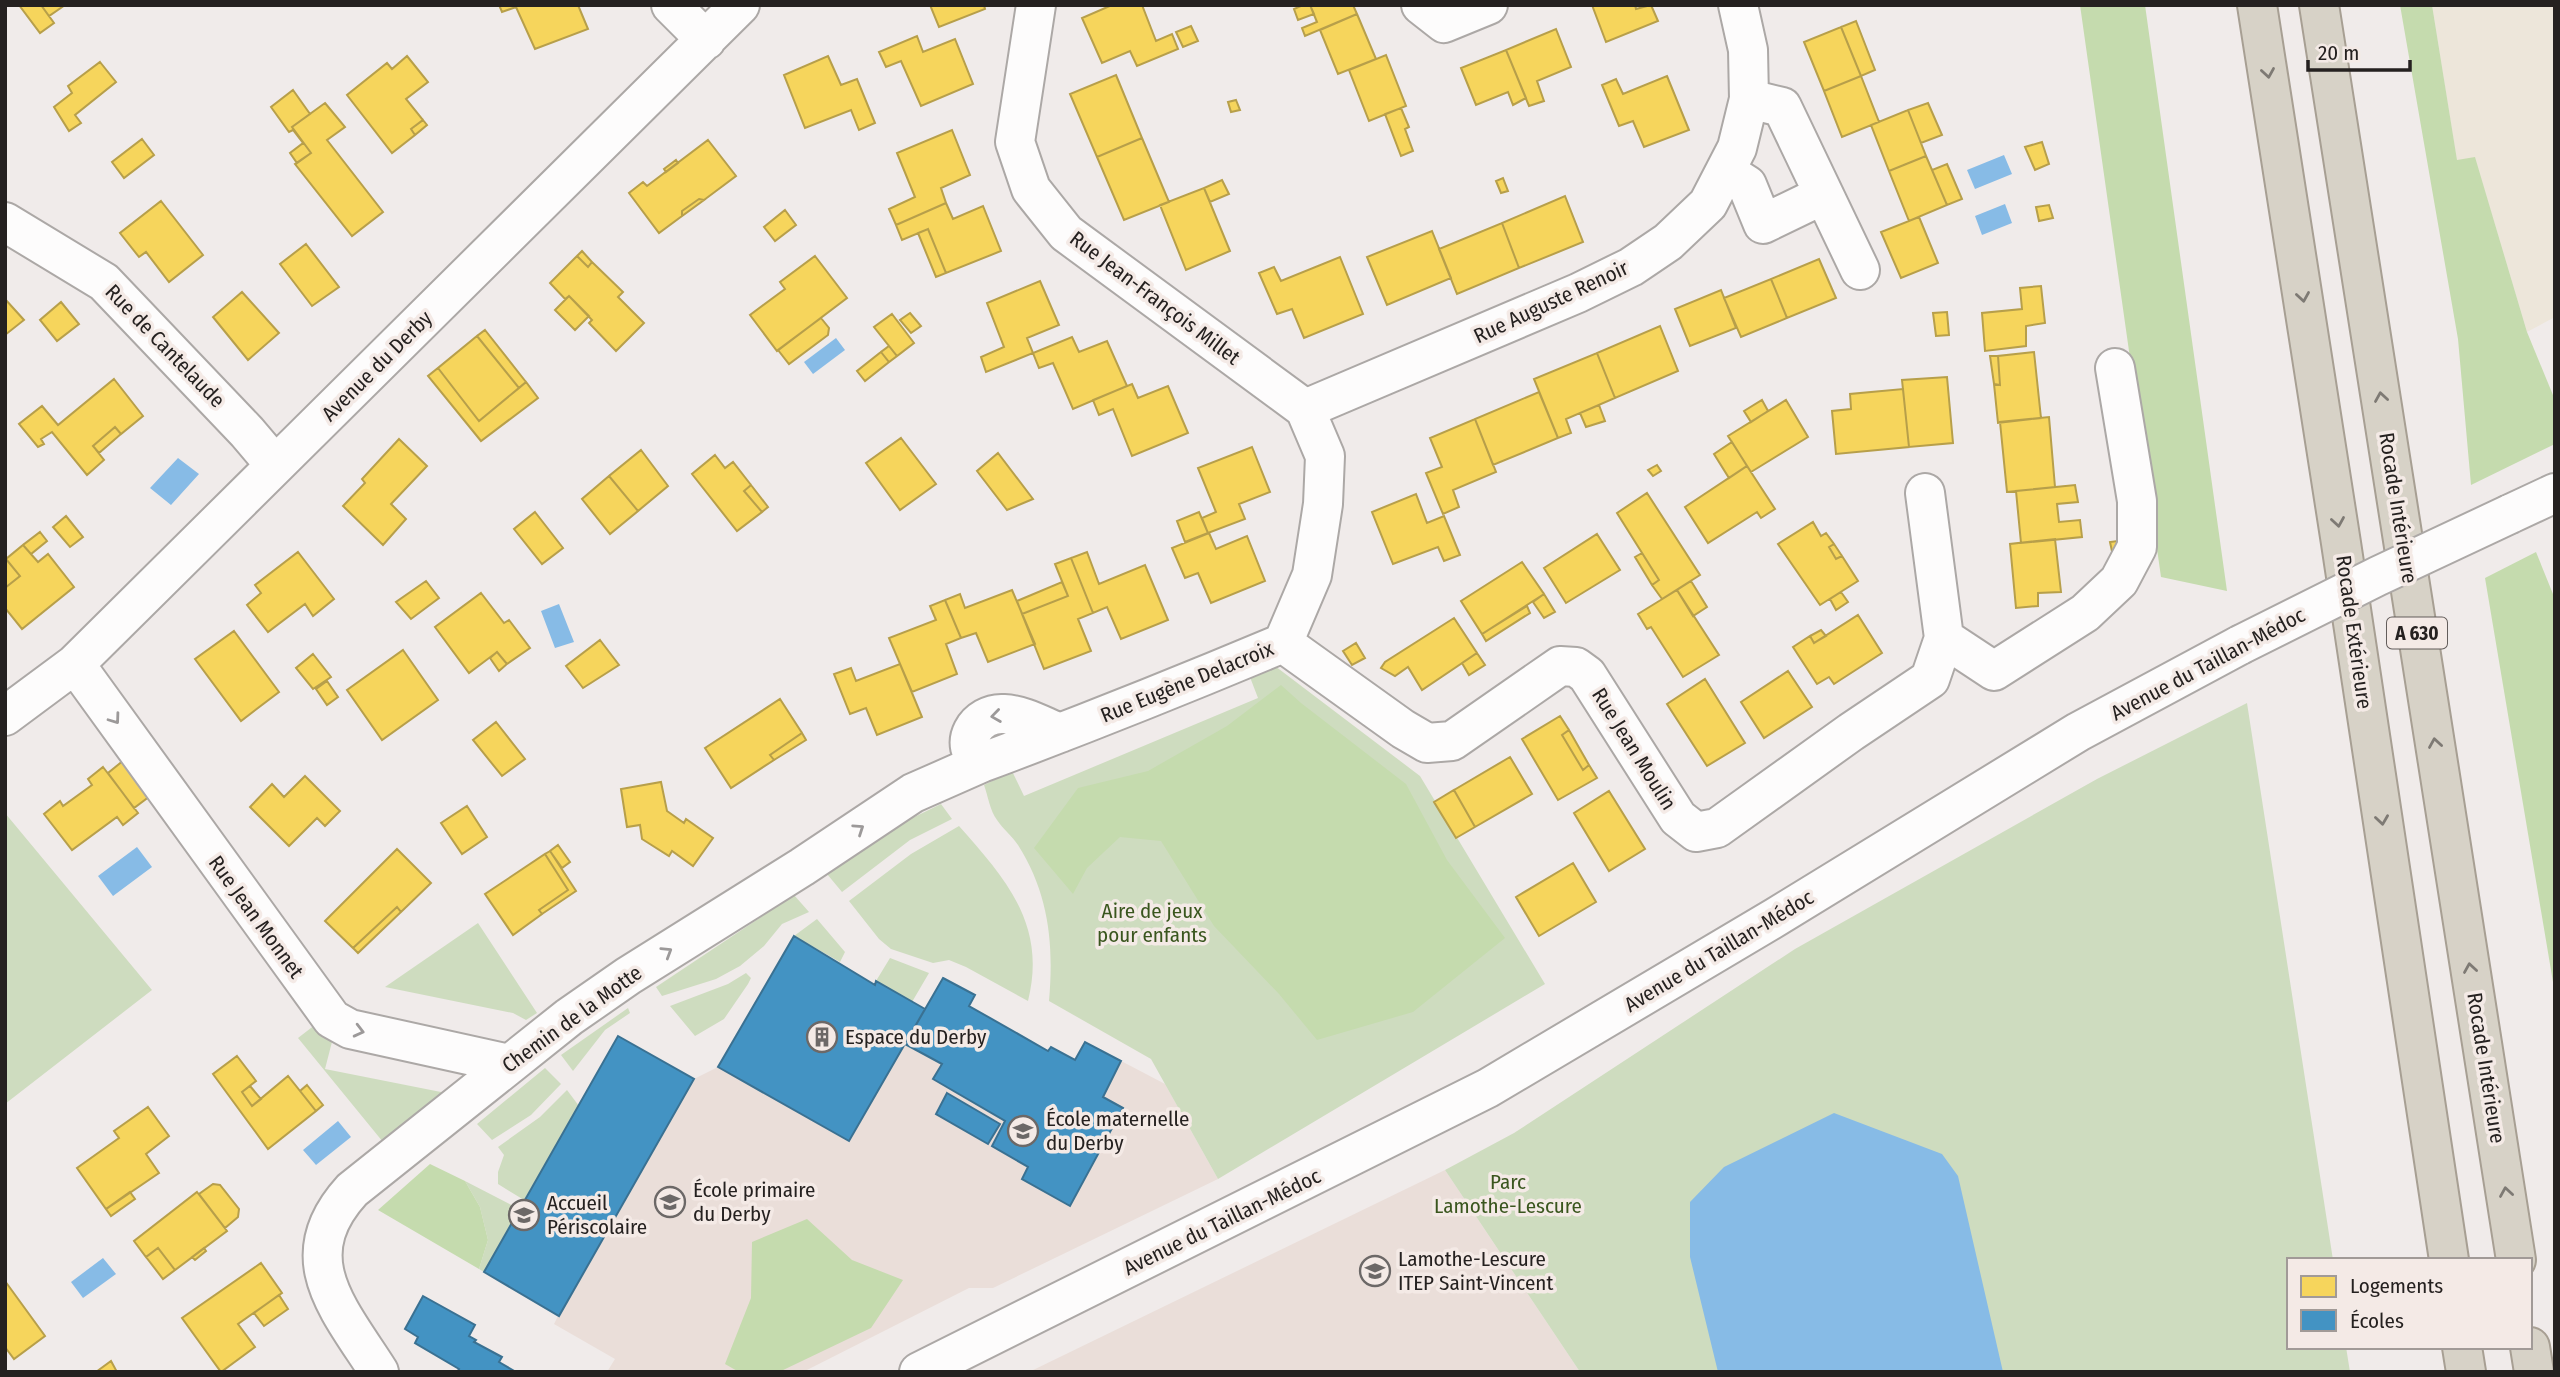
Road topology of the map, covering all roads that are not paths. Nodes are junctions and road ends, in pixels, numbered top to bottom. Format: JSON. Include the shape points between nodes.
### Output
{"nodes":[{"id":1,"x":671,"y":5,"type":"edge"},
{"id":2,"x":740,"y":5,"type":"edge"},
{"id":3,"x":1036,"y":5,"type":"edge"},
{"id":4,"x":1421,"y":5,"type":"edge"},
{"id":5,"x":1488,"y":5,"type":"edge"},
{"id":6,"x":1738,"y":5,"type":"edge"},
{"id":7,"x":2257,"y":5,"type":"edge"},
{"id":8,"x":2319,"y":5,"type":"edge"},
{"id":9,"x":706,"y":40,"type":"junction"},
{"id":10,"x":1749,"y":99,"type":"junction"},
{"id":11,"x":1725,"y":171,"type":"junction"},
{"id":12,"x":1824,"y":195,"type":"junction"},
{"id":13,"x":5,"y":222,"type":"edge"},
{"id":14,"x":1860,"y":270,"type":"dead end"},
{"id":15,"x":2115,"y":368,"type":"dead end"},
{"id":16,"x":1305,"y":410,"type":"junction"},
{"id":17,"x":275,"y":465,"type":"junction"},
{"id":18,"x":1924,"y":493,"type":"dead end"},
{"id":19,"x":2555,"y":493,"type":"edge"},
{"id":20,"x":1944,"y":638,"type":"junction"},
{"id":21,"x":1283,"y":643,"type":"junction"},
{"id":22,"x":75,"y":664,"type":"junction"},
{"id":23,"x":5,"y":716,"type":"edge"},
{"id":24,"x":981,"y":763,"type":"joint"},
{"id":25,"x":509,"y":1064,"type":"junction"},
{"id":26,"x":2449,"y":1258,"type":"edge"},
{"id":27,"x":2516,"y":1258,"type":"edge"},
{"id":28,"x":2462,"y":1349,"type":"edge"},
{"id":29,"x":2530,"y":1349,"type":"edge"},
{"id":30,"x":379,"y":1372,"type":"edge"},
{"id":31,"x":919,"y":1372,"type":"edge"},
{"id":32,"x":2466,"y":1372,"type":"edge"},
{"id":33,"x":2534,"y":1372,"type":"edge"}],
"edges":[{"from":1,"to":9,"type":"street"},
{"from":2,"to":9,"type":"street","name":"Avenue du Derby"},
{"from":3,"to":16,"type":"street","name":"Rue Jean-François Millet","via":[[1015,142],[1031,189],[1066,233]]},
{"from":4,"to":5,"type":"street","via":[[1444,23]]},
{"from":6,"to":10,"type":"street","name":"Rue Auguste Renoir","via":[[1748,50]]},
{"from":7,"to":26,"type":"highway","name":"Rocade Extérieure","number":"A 630","one_way":true},
{"from":27,"to":8,"type":"highway","name":"Rocade Intérieure","number":"A 630","one_way":true},
{"from":9,"to":17,"type":"street","name":"Avenue du Derby"},
{"from":10,"to":11,"type":"street","name":"Rue Auguste Renoir","via":[[1737,148]]},
{"from":10,"to":12,"type":"street","via":[[1782,107]]},
{"from":11,"to":12,"type":"street","via":[[1747,186],[1763,223]]},
{"from":11,"to":16,"type":"street","name":"Rue Auguste Renoir","via":[[1707,204],[1668,242],[1631,267]]},
{"from":12,"to":14,"type":"street"},
{"from":13,"to":17,"type":"street","name":"Rue de Cantelaude","via":[[104,282]]},
{"from":15,"to":20,"type":"street","via":[[2137,501],[2137,547],[2119,581],[2085,613],[1993,671]]},
{"from":16,"to":21,"type":"street","name":"Rue Eugène Delacroix","via":[[1325,456],[1323,504],[1312,575]]},
{"from":17,"to":22,"type":"street","name":"Avenue du Derby"},
{"from":18,"to":20,"type":"street","name":"Rue Jean Moulin"},
{"from":19,"to":31,"type":"street","name":"Avenue du Taillan-Médoc","bridge":true,"via":[[2240,645],[2078,732],[1488,1088]]},
{"from":20,"to":21,"type":"street","name":"Rue Jean Moulin","via":[[1930,679],[1717,828],[1696,832],[1678,818],[1587,675],[1576,667],[1560,666],[1452,741],[1427,743]]},
{"from":21,"to":24,"type":"street","name":"Rue Eugène Delacroix","via":[[1060,733],[1019,716],[986,716],[968,739],[974,758]]},
{"from":22,"to":23,"type":"street","name":"Avenue du Derby"},
{"from":22,"to":25,"type":"street","name":"Rue Jean Monnet","one_way":true,"via":[[332,1019],[350,1029]]},
{"from":25,"to":24,"type":"street","name":"Chemin de la Motte","one_way":true,"via":[[628,976],[913,793]]},
{"from":25,"to":30,"type":"street","name":"Chemin de la Motte","via":[[352,1190],[325,1228],[320,1256],[326,1280]]},
{"from":28,"to":32,"type":"highway"},
{"from":29,"to":33,"type":"highway"}]}
